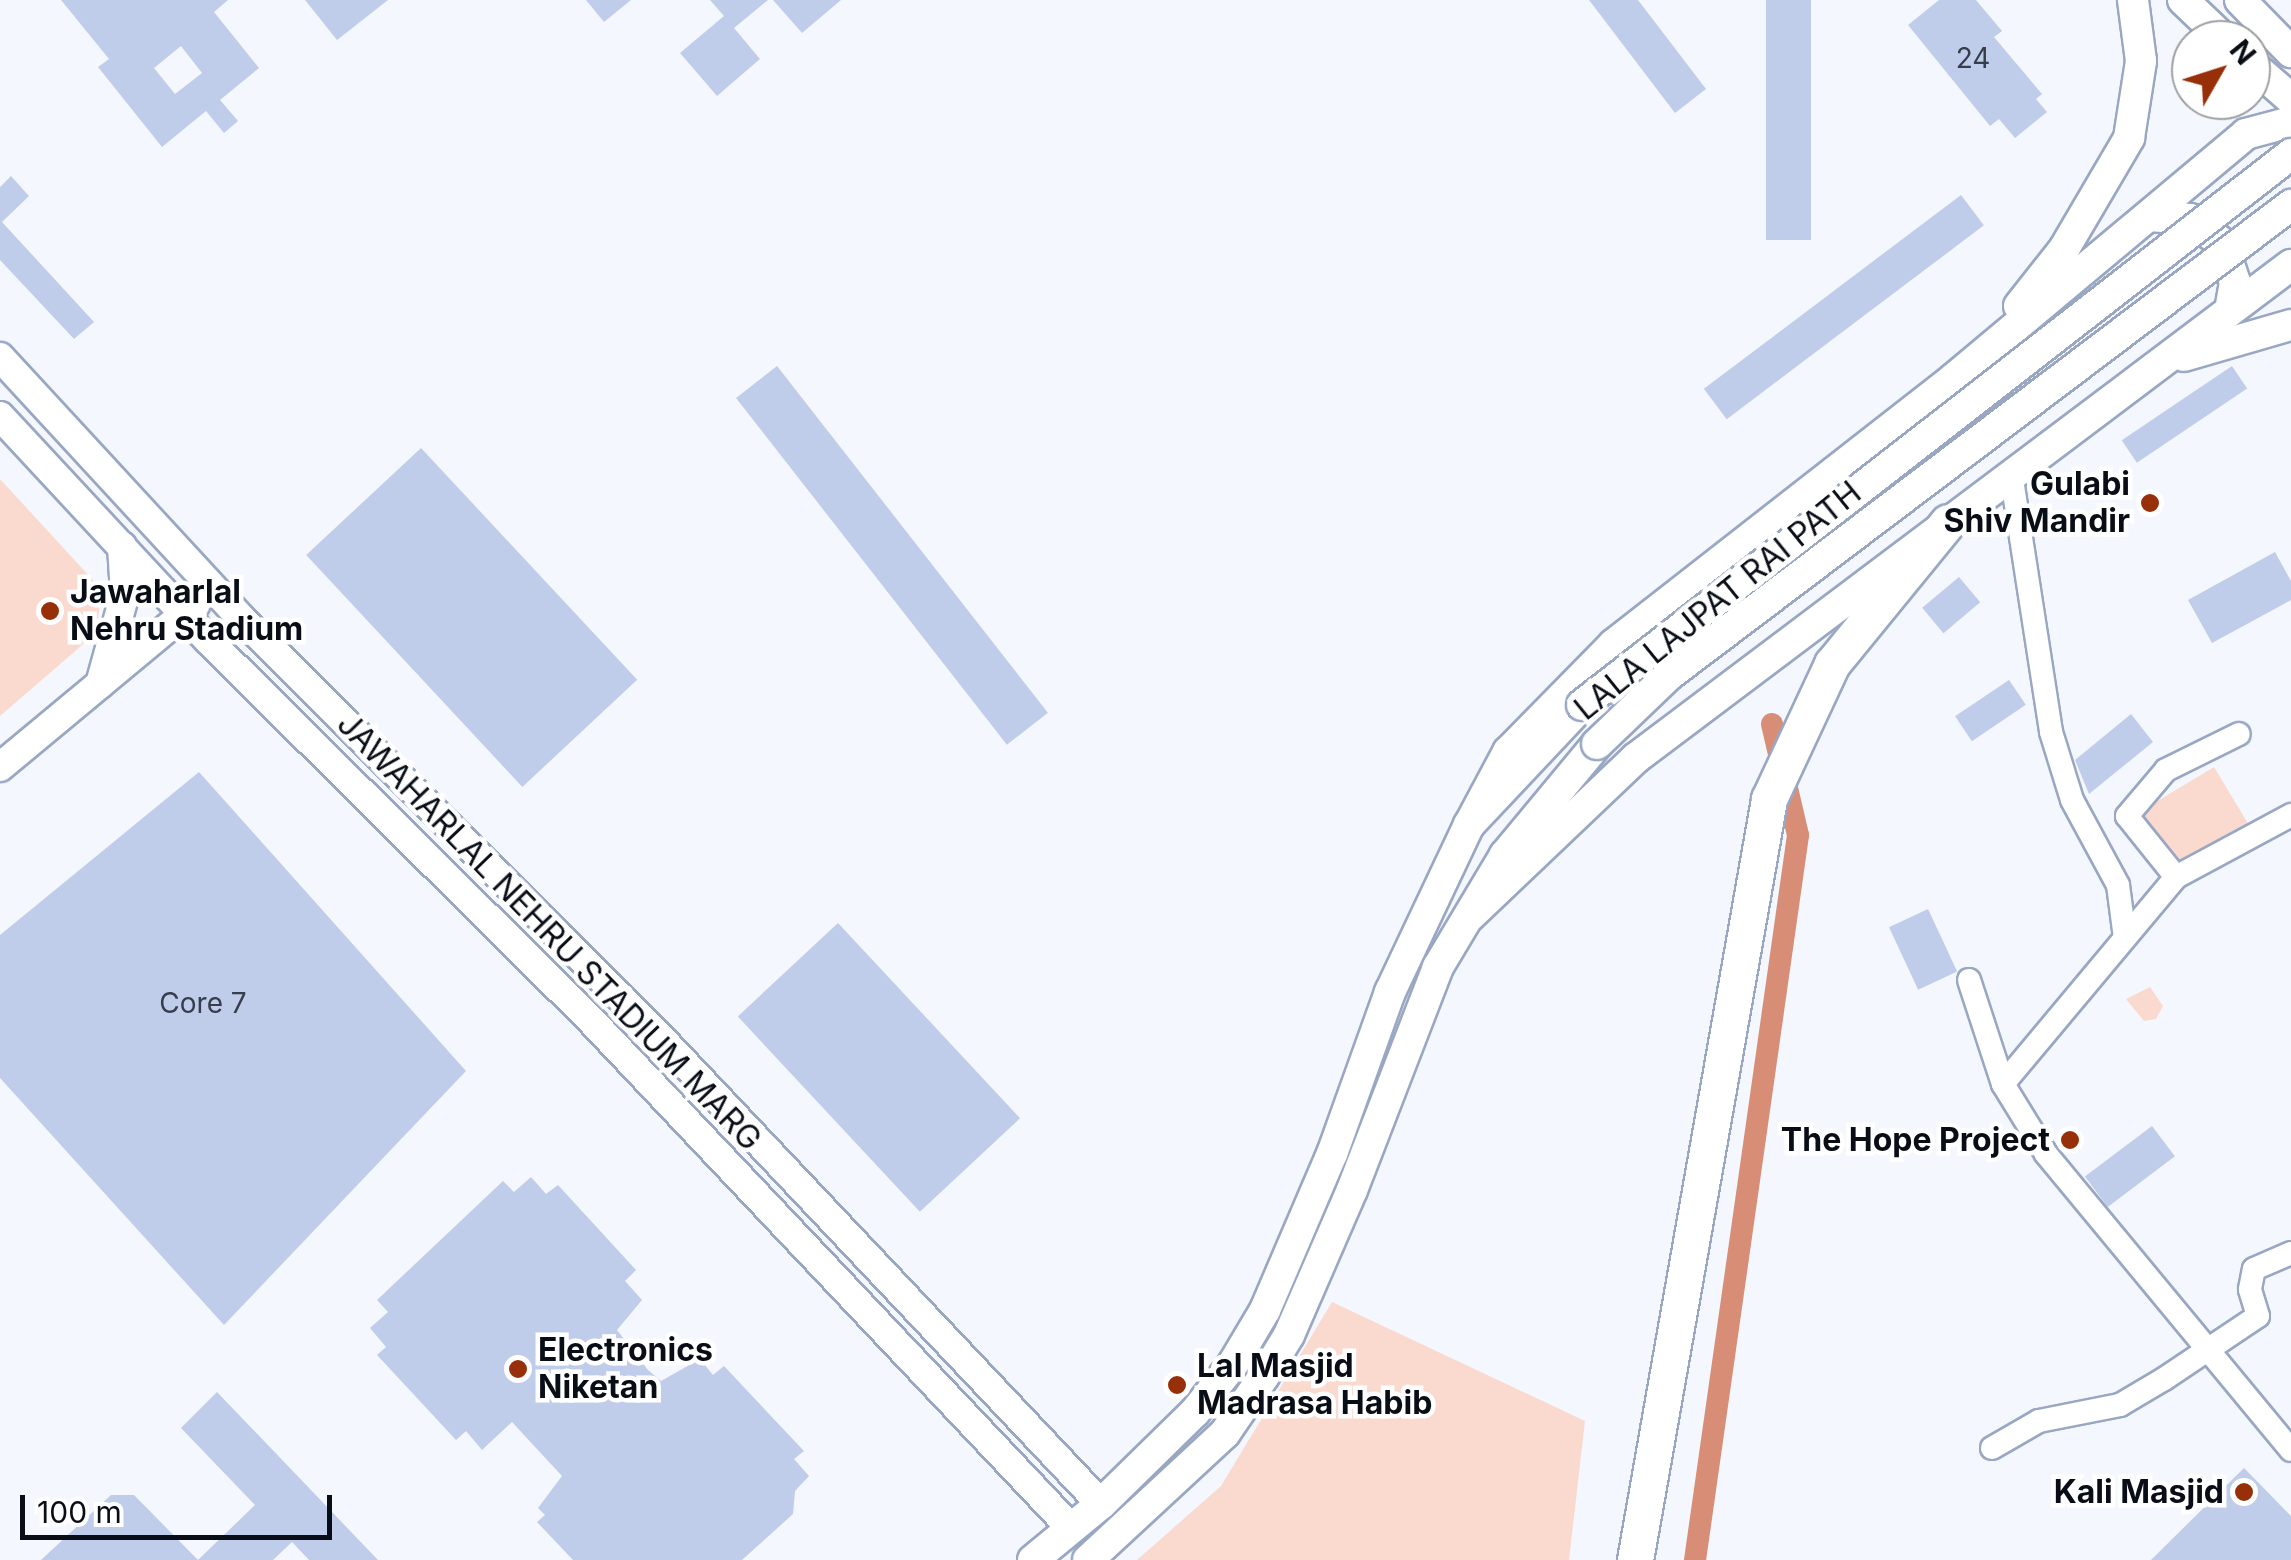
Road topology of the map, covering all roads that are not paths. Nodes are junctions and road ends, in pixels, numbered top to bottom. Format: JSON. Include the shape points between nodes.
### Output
{"nodes":[{"id":1,"x":2133,"y":0,"type":"edge"},
{"id":2,"x":2183,"y":0,"type":"edge"},
{"id":3,"x":2240,"y":0,"type":"edge"},
{"id":4,"x":2204,"y":20,"type":"edge"},
{"id":5,"x":2291,"y":52,"type":"edge"},
{"id":6,"x":2271,"y":81,"type":"edge"},
{"id":7,"x":2291,"y":98,"type":"edge"},
{"id":8,"x":2291,"y":122,"type":"edge"},
{"id":9,"x":2291,"y":154,"type":"edge"},
{"id":10,"x":2291,"y":205,"type":"edge"},
{"id":11,"x":2149,"y":216,"type":"junction"},
{"id":12,"x":2291,"y":265,"type":"edge"},
{"id":13,"x":2230,"y":309,"type":"junction"},
{"id":14,"x":2291,"y":325,"type":"edge"},
{"id":15,"x":0,"y":357,"type":"edge"},
{"id":16,"x":1953,"y":378,"type":"junction"},
{"id":17,"x":2125,"y":385,"type":"junction"},
{"id":18,"x":0,"y":416,"type":"edge"},
{"id":19,"x":2011,"y":473,"type":"junction"},
{"id":20,"x":1948,"y":522,"type":"junction"},
{"id":21,"x":122,"y":546,"type":"junction"},
{"id":22,"x":214,"y":589,"type":"junction"},
{"id":23,"x":184,"y":615,"type":"junction"},
{"id":24,"x":100,"y":684,"type":"junction"},
{"id":25,"x":2239,"y":734,"type":"dead end"},
{"id":26,"x":0,"y":767,"type":"edge"},
{"id":27,"x":2291,"y":814,"type":"edge"},
{"id":28,"x":1468,"y":825,"type":"junction"},
{"id":29,"x":2176,"y":877,"type":"junction"},
{"id":30,"x":1470,"y":916,"type":"junction"},
{"id":31,"x":2125,"y":938,"type":"junction"},
{"id":32,"x":1969,"y":980,"type":"dead end"},
{"id":33,"x":2003,"y":1084,"type":"junction"},
{"id":34,"x":2291,"y":1253,"type":"edge"},
{"id":35,"x":2207,"y":1347,"type":"junction"},
{"id":36,"x":1992,"y":1448,"type":"dead end"},
{"id":37,"x":2291,"y":1450,"type":"edge"},
{"id":38,"x":1101,"y":1504,"type":"junction"},
{"id":39,"x":1070,"y":1528,"type":"junction"},
{"id":40,"x":1034,"y":1560,"type":"edge"},
{"id":41,"x":1088,"y":1560,"type":"edge"},
{"id":42,"x":1635,"y":1560,"type":"edge"}],
"edges":[{"from":1,"to":16,"type":"main road","via":[[2140,61],[2128,138],[2055,262]]},
{"from":2,"to":4,"type":"main road"},
{"from":3,"to":5,"type":"main road"},
{"from":6,"to":7,"type":"main road"},
{"from":8,"to":11,"type":"main road","via":[[2246,134]]},
{"from":9,"to":28,"type":"main road","name":"LALA LAJPAT RAI PATH","bridge":true,"via":[[1582,705]]},
{"from":10,"to":30,"type":"main road","name":"LALA LAJPAT RAI PATH","bridge":true,"via":[[1669,675],[1598,744],[1505,856]]},
{"from":11,"to":13,"type":"main road","via":[[2190,218],[2222,243],[2235,282]]},
{"from":11,"to":16,"type":"main road"},
{"from":12,"to":13,"type":"main road"},
{"from":13,"to":17,"type":"main road"},
{"from":14,"to":17,"type":"main road","via":[[2206,345]]},
{"from":15,"to":22,"type":"street","name":"JAWAHARLAL NEHRU STADIUM MARG"},
{"from":16,"to":28,"type":"main road","via":[[1614,644],[1508,752]]},
{"from":17,"to":19,"type":"main road"},
{"from":18,"to":21,"type":"street","name":"JAWAHARLAL NEHRU STADIUM MARG"},
{"from":19,"to":20,"type":"main road"},
{"from":19,"to":31,"type":"street","via":[[2052,732],[2072,800],[2118,885]]},
{"from":20,"to":30,"type":"main road","via":[[1636,758]]},
{"from":20,"to":42,"type":"highway","via":[[1832,664],[1769,799]]},
{"from":21,"to":23,"type":"street","name":"JAWAHARLAL NEHRU STADIUM MARG"},
{"from":21,"to":24,"type":"street","via":[[125,594]]},
{"from":22,"to":23,"type":"street"},
{"from":22,"to":38,"type":"street","name":"JAWAHARLAL NEHRU STADIUM MARG","via":[[656,1033]]},
{"from":23,"to":24,"type":"street"},
{"from":23,"to":39,"type":"street","name":"JAWAHARLAL NEHRU STADIUM MARG","via":[[590,1019]]},
{"from":24,"to":26,"type":"street"},
{"from":25,"to":29,"type":"street","via":[[2166,770],[2127,816]]},
{"from":27,"to":29,"type":"street"},
{"from":28,"to":38,"type":"main road","name":"LALA LAJPAT RAI PATH","via":[[1390,992],[1332,1154],[1265,1310],[1195,1412]]},
{"from":29,"to":31,"type":"street"},
{"from":30,"to":41,"type":"main road","name":"LALA LAJPAT RAI PATH","via":[[1438,967],[1289,1336],[1225,1433]]},
{"from":31,"to":33,"type":"street"},
{"from":32,"to":33,"type":"street"},
{"from":33,"to":35,"type":"street","via":[[2046,1154]]},
{"from":34,"to":35,"type":"street","via":[[2254,1269],[2250,1288],[2258,1316]]},
{"from":35,"to":36,"type":"street","via":[[2120,1405],[2039,1421]]},
{"from":35,"to":37,"type":"street"},
{"from":38,"to":39,"type":"main road","name":"LALA LAJPAT RAI PATH"},
{"from":39,"to":40,"type":"main road","name":"LALA LAJPAT RAI PATH"}]}
